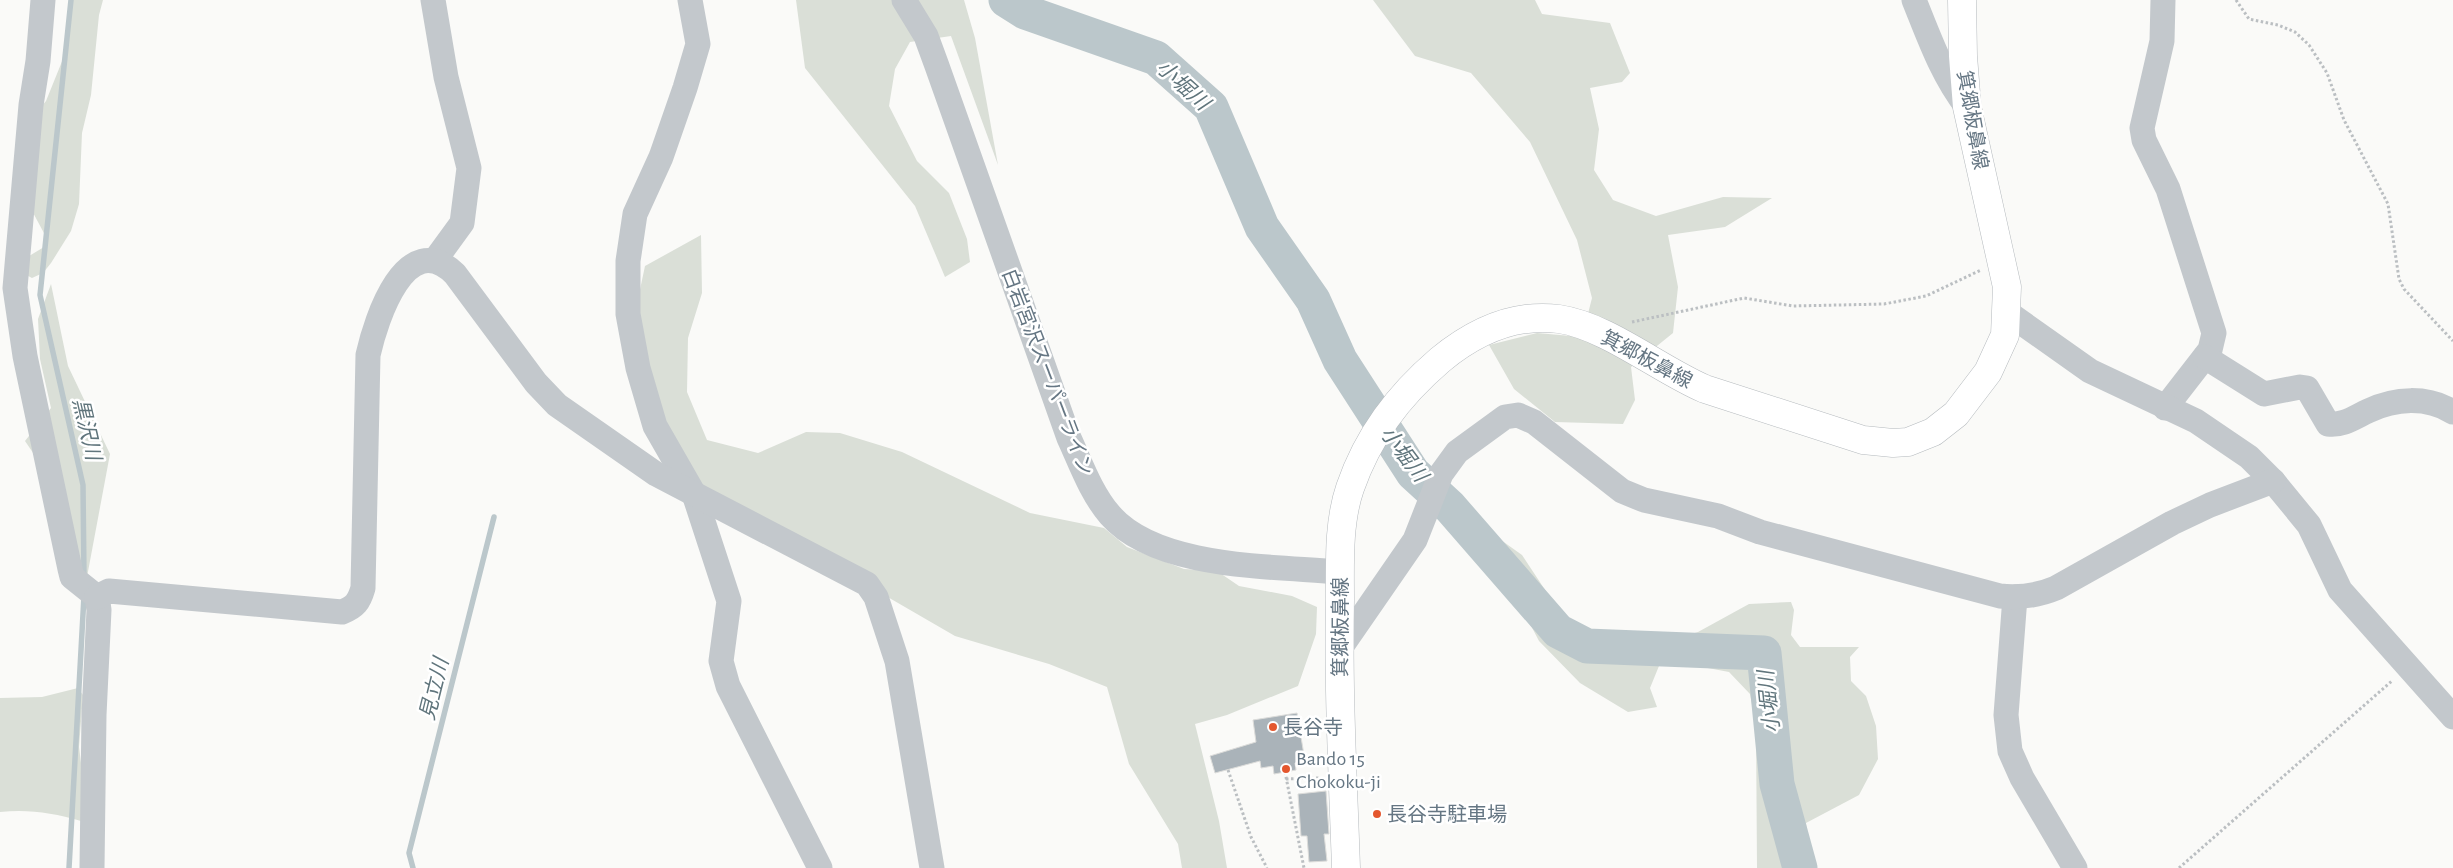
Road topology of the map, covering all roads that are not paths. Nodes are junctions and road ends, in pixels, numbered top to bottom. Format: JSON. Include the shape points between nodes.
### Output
{"nodes":[{"id":1,"x":43,"y":0,"type":"edge"},
{"id":2,"x":433,"y":0,"type":"edge"},
{"id":3,"x":690,"y":0,"type":"edge"},
{"id":4,"x":904,"y":0,"type":"edge"},
{"id":5,"x":1914,"y":0,"type":"edge"},
{"id":6,"x":1962,"y":0,"type":"edge"},
{"id":7,"x":2163,"y":0,"type":"edge"},
{"id":8,"x":1967,"y":107,"type":"junction"},
{"id":9,"x":435,"y":260,"type":"junction"},
{"id":10,"x":2008,"y":313,"type":"junction"},
{"id":11,"x":2205,"y":357,"type":"junction"},
{"id":12,"x":2165,"y":408,"type":"junction"},
{"id":13,"x":2453,"y":412,"type":"edge"},
{"id":14,"x":2273,"y":481,"type":"junction"},
{"id":15,"x":694,"y":494,"type":"junction"},
{"id":16,"x":1340,"y":572,"type":"junction"},
{"id":17,"x":97,"y":597,"type":"junction"},
{"id":18,"x":2015,"y":597,"type":"junction"},
{"id":19,"x":1339,"y":650,"type":"junction"},
{"id":20,"x":2453,"y":717,"type":"edge"},
{"id":21,"x":927,"y":867,"type":"edge"},
{"id":22,"x":92,"y":868,"type":"edge"},
{"id":23,"x":820,"y":868,"type":"edge"},
{"id":24,"x":1346,"y":868,"type":"edge"},
{"id":25,"x":2075,"y":868,"type":"edge"}],
"edges":[{"from":1,"to":17,"type":"street","via":[[15,288],[72,577]]},
{"from":2,"to":9,"type":"street","via":[[446,77],[469,168],[462,223]]},
{"from":3,"to":15,"type":"street","via":[[698,44],[661,157],[635,214],[628,260],[628,314],[638,368],[655,426]]},
{"from":4,"to":16,"type":"street","name":"白岩宮沢スーパーライン","via":[[926,36],[938,66],[1069,438],[1094,493],[1110,515],[1130,533],[1160,548],[1195,559]]},
{"from":5,"to":8,"type":"street","via":[[1938,60]]},
{"from":6,"to":8,"type":"main road","name":"箕郷板鼻線","via":[[1962,56]]},
{"from":7,"to":11,"type":"street","via":[[2162,41],[2142,128],[2144,140],[2168,189],[2214,333]]},
{"from":8,"to":10,"type":"main road","name":"箕郷板鼻線","via":[[2002,260]]},
{"from":9,"to":15,"type":"street","via":[[455,274],[536,383],[557,405],[656,474]]},
{"from":9,"to":17,"type":"street","via":[[425,260],[412,266],[398,281],[375,325],[368,355],[363,588],[360,600],[353,608],[342,612],[109,591]]},
{"from":10,"to":12,"type":"street","via":[[2090,371]]},
{"from":10,"to":16,"type":"main road","name":"箕郷板鼻線","via":[[2005,334],[1988,372],[1956,414],[1922,438],[1893,443],[1863,440],[1706,390],[1574,322],[1544,318],[1512,321],[1484,331],[1435,364],[1412,386],[1369,440],[1349,489],[1342,519]]},
{"from":11,"to":12,"type":"street"},
{"from":11,"to":13,"type":"street","via":[[2264,394],[2307,388],[2328,424],[2338,425],[2373,409],[2410,400],[2440,404]]},
{"from":12,"to":14,"type":"street","via":[[2196,421],[2249,457]]},
{"from":14,"to":18,"type":"street","via":[[2172,523],[2056,588],[2039,595]]},
{"from":14,"to":20,"type":"street","via":[[2309,525],[2340,590]]},
{"from":15,"to":21,"type":"street","via":[[866,584],[876,597],[897,661]]},
{"from":15,"to":23,"type":"street","via":[[729,601],[721,661],[728,686]]},
{"from":16,"to":19,"type":"main road","name":"箕郷板鼻線"},
{"from":17,"to":22,"type":"street"},
{"from":18,"to":19,"type":"street","via":[[2000,596],[1760,532],[1718,516],[1644,500],[1622,491],[1534,422],[1518,415],[1505,417],[1457,452],[1441,474],[1415,540]]},
{"from":18,"to":25,"type":"street","via":[[2006,715],[2010,751],[2022,778]]},
{"from":19,"to":24,"type":"main road","name":"箕郷板鼻線"}]}
